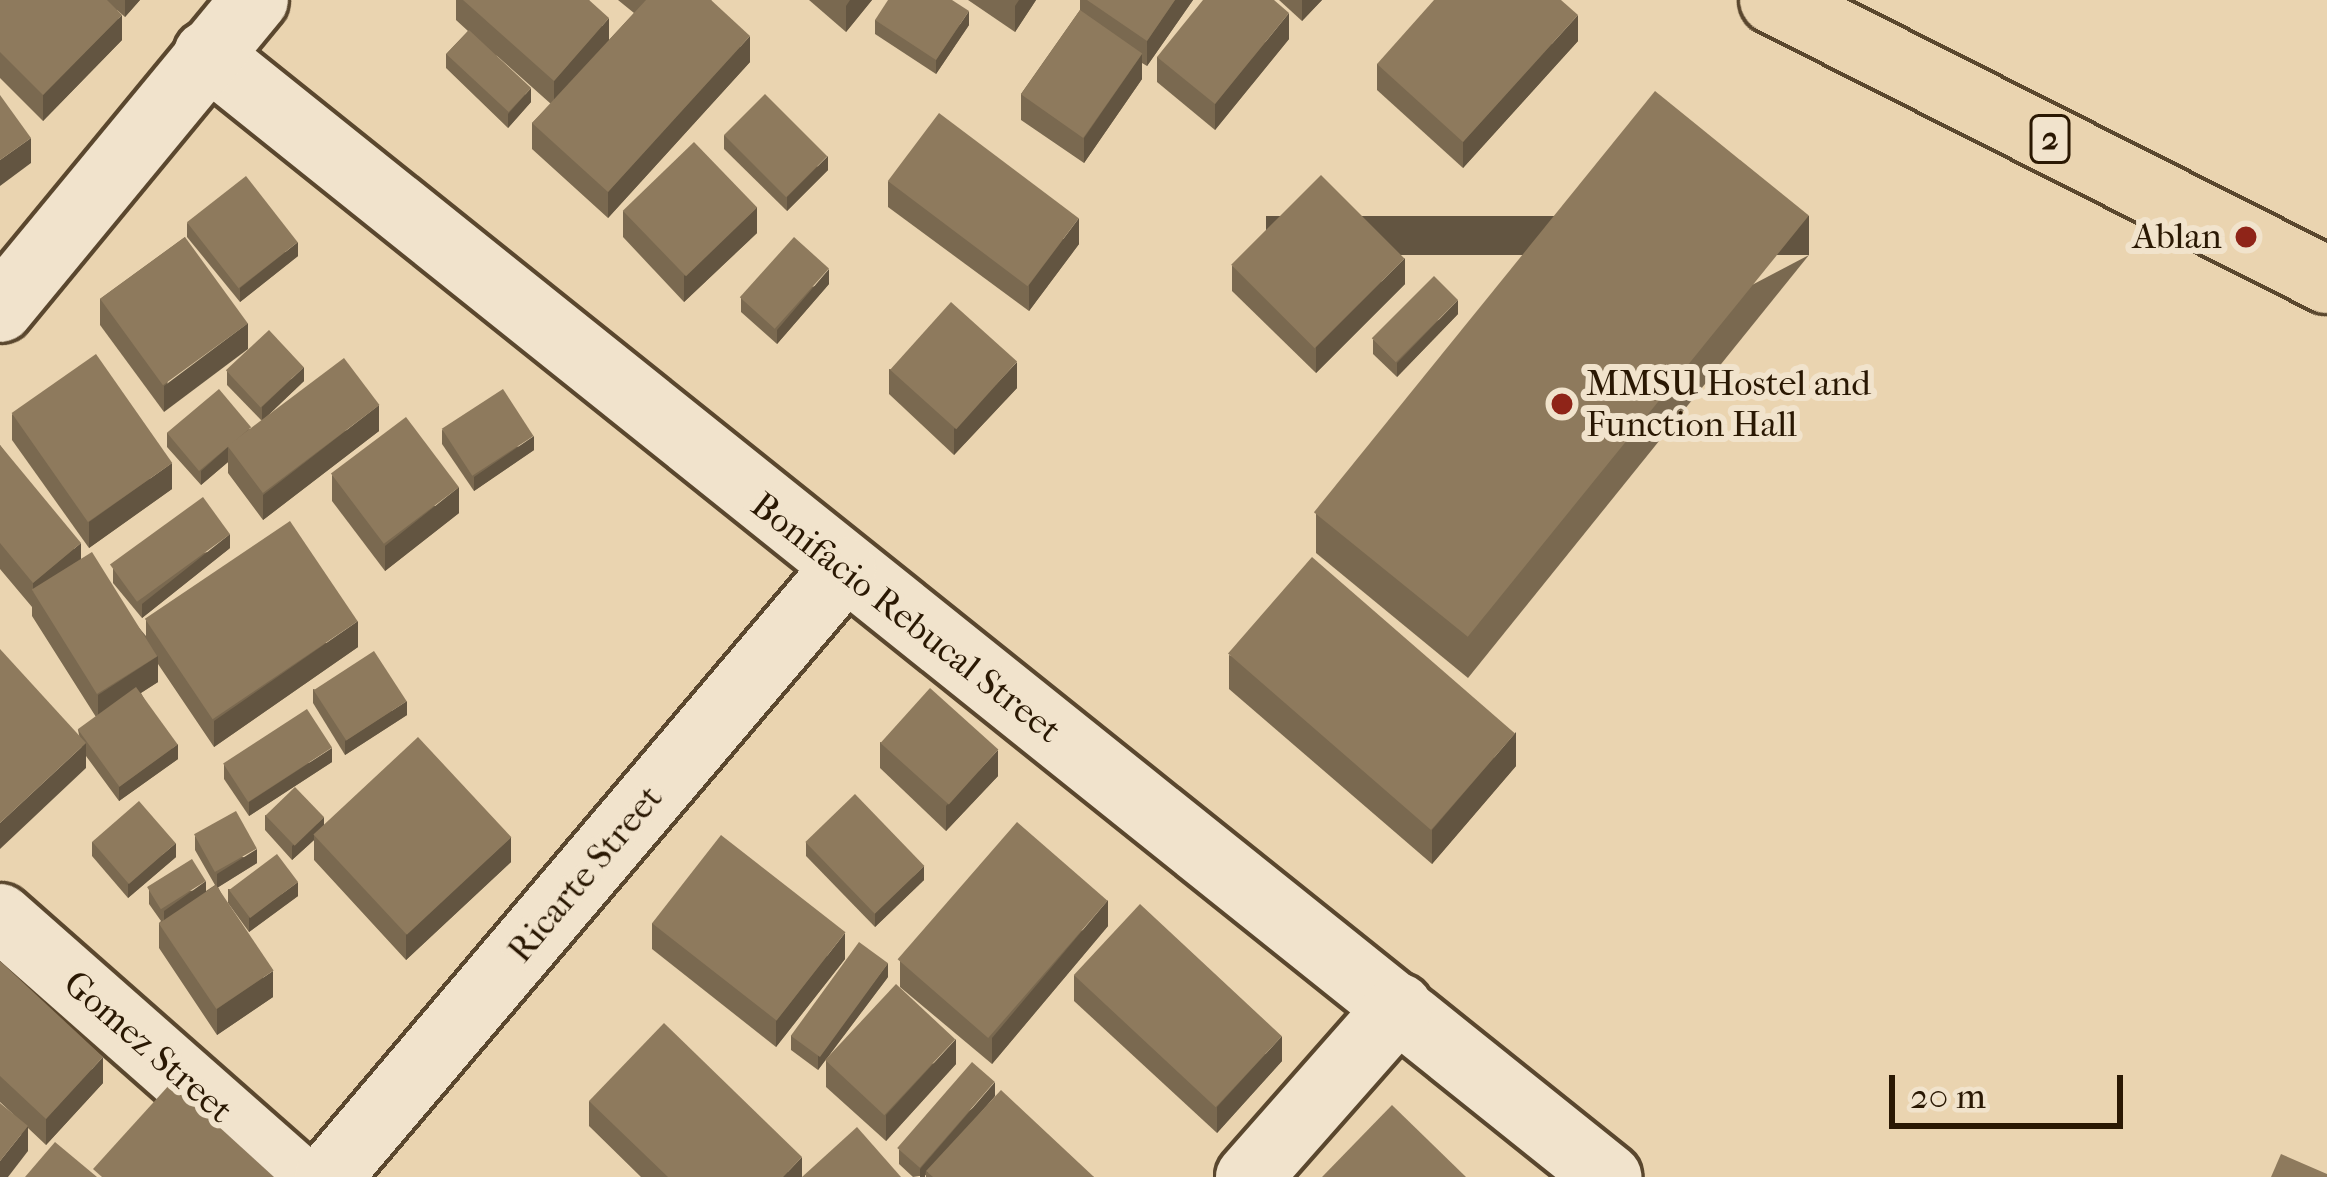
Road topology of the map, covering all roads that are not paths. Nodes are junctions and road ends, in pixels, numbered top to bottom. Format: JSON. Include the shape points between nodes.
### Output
{"nodes":[{"id":1,"x":256,"y":0,"type":"edge"},
{"id":2,"x":1773,"y":0,"type":"edge"},
{"id":3,"x":207,"y":55,"type":"junction"},
{"id":4,"x":2327,"y":280,"type":"edge"},
{"id":5,"x":0,"y":309,"type":"edge"},
{"id":6,"x":843,"y":570,"type":"junction"},
{"id":7,"x":0,"y":917,"type":"edge"},
{"id":8,"x":1399,"y":1007,"type":"junction"},
{"id":9,"x":295,"y":1177,"type":"edge"},
{"id":10,"x":328,"y":1177,"type":"edge"},
{"id":11,"x":1249,"y":1177,"type":"edge"},
{"id":12,"x":1608,"y":1177,"type":"edge"}],
"edges":[{"from":1,"to":3,"type":"street"},
{"from":2,"to":4,"type":"highway","number":"2"},
{"from":3,"to":5,"type":"street"},
{"from":3,"to":6,"type":"street","name":"Bonifacio Rebucal Street"},
{"from":6,"to":8,"type":"street","name":"Bonifacio Rebucal Street"},
{"from":6,"to":10,"type":"street","name":"Ricarte Street"},
{"from":7,"to":9,"type":"street","name":"Gomez Street"},
{"from":8,"to":11,"type":"street"},
{"from":8,"to":12,"type":"street","name":"Bonifacio Rebucal Street"}]}
